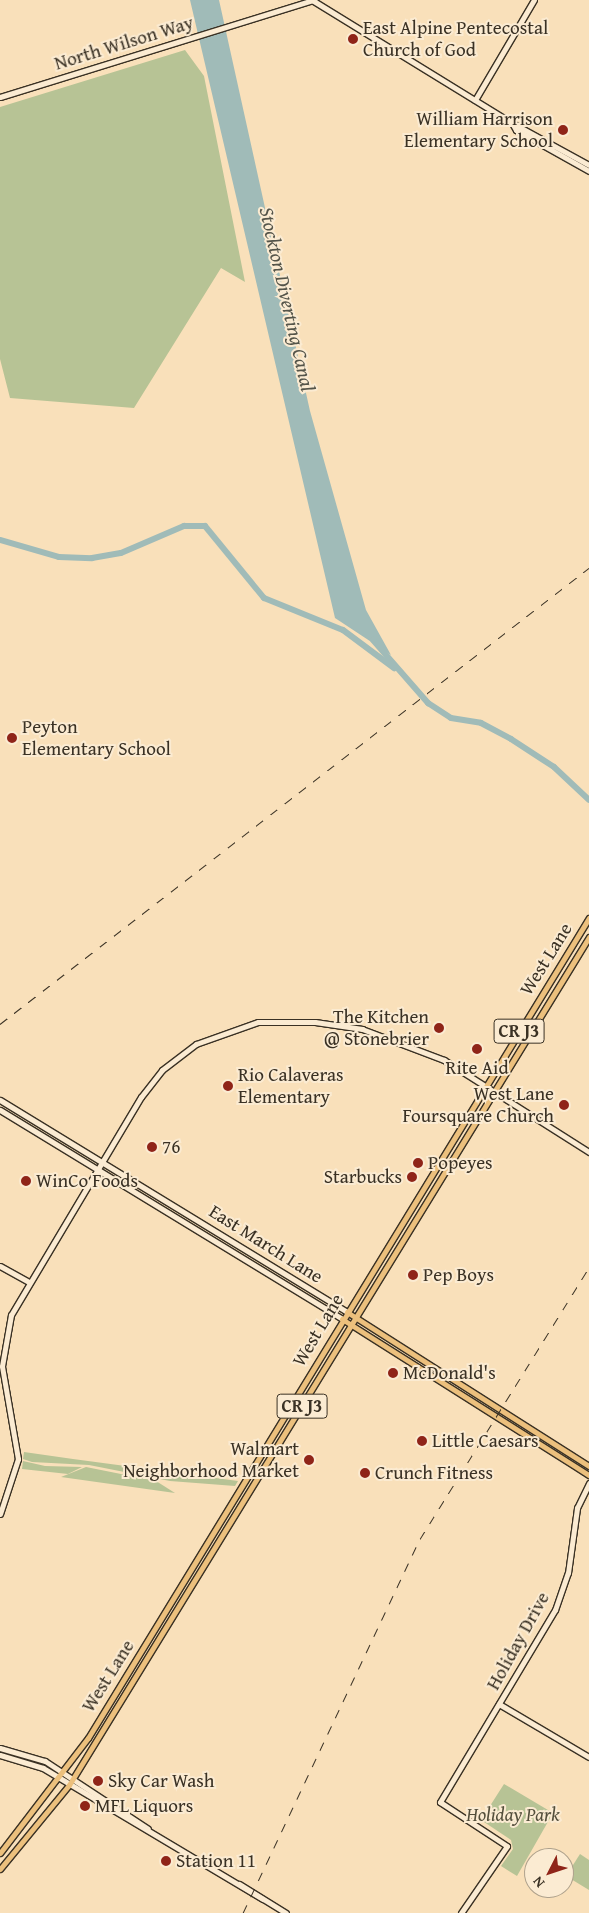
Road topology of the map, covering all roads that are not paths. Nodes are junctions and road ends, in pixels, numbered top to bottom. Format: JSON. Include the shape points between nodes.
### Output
{"nodes":[{"id":1,"x":313,"y":0,"type":"edge"},
{"id":2,"x":534,"y":0,"type":"edge"},
{"id":3,"x":0,"y":97,"type":"edge"},
{"id":4,"x":476,"y":100,"type":"junction"},
{"id":5,"x":512,"y":123,"type":"junction"},
{"id":6,"x":589,"y":165,"type":"edge"},
{"id":7,"x":589,"y":171,"type":"edge"},
{"id":8,"x":589,"y":918,"type":"edge"},
{"id":9,"x":589,"y":937,"type":"edge"},
{"id":10,"x":486,"y":1085,"type":"junction"},
{"id":11,"x":494,"y":1091,"type":"junction"},
{"id":12,"x":0,"y":1100,"type":"edge"},
{"id":13,"x":0,"y":1110,"type":"edge"},
{"id":14,"x":589,"y":1152,"type":"edge"},
{"id":15,"x":102,"y":1161,"type":"junction"},
{"id":16,"x":97,"y":1169,"type":"junction"},
{"id":17,"x":0,"y":1266,"type":"edge"},
{"id":18,"x":29,"y":1282,"type":"junction"},
{"id":19,"x":347,"y":1312,"type":"junction"},
{"id":20,"x":356,"y":1317,"type":"junction"},
{"id":21,"x":342,"y":1319,"type":"junction"},
{"id":22,"x":351,"y":1325,"type":"junction"},
{"id":23,"x":589,"y":1466,"type":"edge"},
{"id":24,"x":589,"y":1475,"type":"edge"},
{"id":25,"x":589,"y":1483,"type":"edge"},
{"id":26,"x":0,"y":1514,"type":"edge"},
{"id":27,"x":499,"y":1704,"type":"junction"},
{"id":28,"x":0,"y":1748,"type":"edge"},
{"id":29,"x":0,"y":1755,"type":"edge"},
{"id":30,"x":589,"y":1757,"type":"edge"},
{"id":31,"x":64,"y":1772,"type":"junction"},
{"id":32,"x":73,"y":1777,"type":"junction"},
{"id":33,"x":59,"y":1778,"type":"junction"},
{"id":34,"x":69,"y":1784,"type":"junction"},
{"id":35,"x":148,"y":1829,"type":"junction"},
{"id":36,"x":0,"y":1853,"type":"edge"},
{"id":37,"x":0,"y":1869,"type":"edge"},
{"id":38,"x":286,"y":1913,"type":"edge"},
{"id":39,"x":461,"y":1913,"type":"edge"}],
"edges":[{"from":1,"to":3,"type":"main road","name":"North Wilson Way"},
{"from":1,"to":4,"type":"main road"},
{"from":2,"to":4,"type":"main road"},
{"from":4,"to":5,"type":"main road"},
{"from":5,"to":6,"type":"main road"},
{"from":5,"to":7,"type":"main road","via":[[516,130]]},
{"from":8,"to":10,"type":"main road","name":"West Lane","number":"CR J3"},
{"from":9,"to":11,"type":"main road","name":"West Lane","number":"CR J3"},
{"from":10,"to":11,"type":"main road"},
{"from":10,"to":15,"type":"main road","via":[[429,1053],[362,1029],[292,1020],[247,1024],[208,1037],[168,1065],[141,1097]]},
{"from":10,"to":19,"type":"main road","name":"West Lane","number":"CR J3"},
{"from":11,"to":14,"type":"main road"},
{"from":11,"to":20,"type":"main road","name":"West Lane","number":"CR J3"},
{"from":12,"to":15,"type":"main road","name":"East March Lane"},
{"from":13,"to":16,"type":"main road","name":"East March Lane"},
{"from":15,"to":16,"type":"main road"},
{"from":15,"to":19,"type":"main road","name":"East March Lane"},
{"from":16,"to":18,"type":"main road"},
{"from":16,"to":21,"type":"main road","name":"East March Lane"},
{"from":17,"to":18,"type":"main road"},
{"from":18,"to":26,"type":"main road","via":[[11,1315],[3,1344],[3,1374],[18,1459]]},
{"from":19,"to":20,"type":"main road","name":"East March Lane"},
{"from":19,"to":21,"type":"main road","name":"West Lane","number":"CR J3"},
{"from":20,"to":22,"type":"main road","name":"West Lane","number":"CR J3"},
{"from":20,"to":23,"type":"main road","name":"East March Lane"},
{"from":21,"to":22,"type":"main road","name":"East March Lane"},
{"from":21,"to":31,"type":"main road","name":"West Lane","number":"CR J3"},
{"from":22,"to":24,"type":"main road","name":"East March Lane"},
{"from":22,"to":32,"type":"main road","name":"West Lane","number":"CR J3"},
{"from":25,"to":27,"type":"main road","name":"Holiday Drive","via":[[577,1508],[559,1602]]},
{"from":27,"to":30,"type":"main road"},
{"from":27,"to":39,"type":"main road","name":"Holiday Drive","via":[[440,1802],[506,1843],[492,1874],[475,1889]]},
{"from":28,"to":31,"type":"main road","via":[[31,1755]]},
{"from":29,"to":33,"type":"main road","via":[[32,1762]]},
{"from":31,"to":32,"type":"main road"},
{"from":31,"to":33,"type":"main road","name":"West Lane","number":"CR J3"},
{"from":32,"to":34,"type":"main road","name":"West Lane","number":"CR J3"},
{"from":32,"to":35,"type":"main road"},
{"from":33,"to":34,"type":"main road"},
{"from":33,"to":36,"type":"main road","name":"West Lane","number":"CR J3"},
{"from":34,"to":35,"type":"main road"},
{"from":34,"to":37,"type":"main road","name":"West Lane","number":"CR J3"},
{"from":35,"to":38,"type":"main road"}]}
